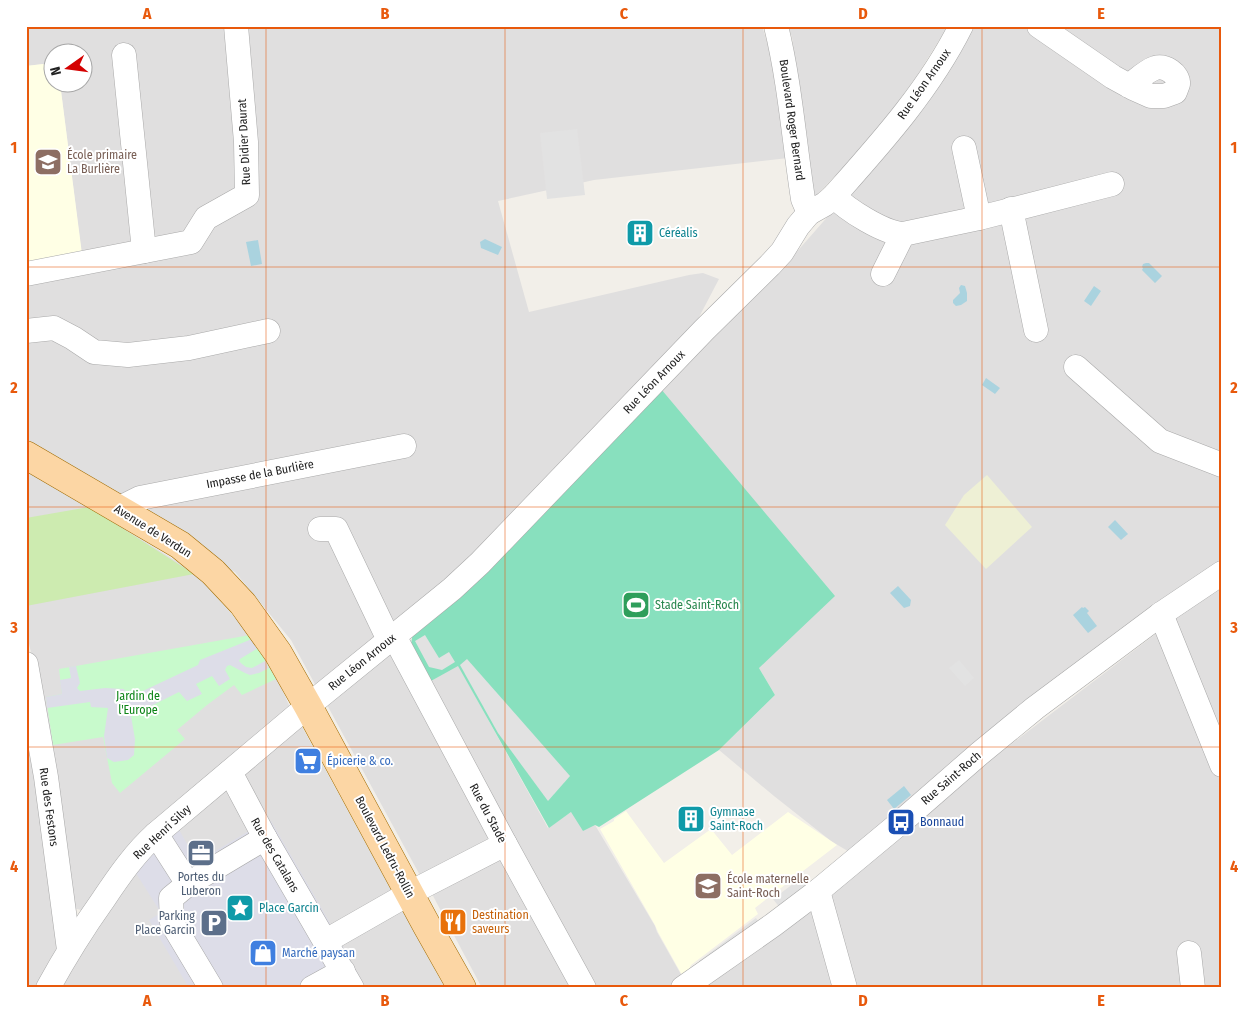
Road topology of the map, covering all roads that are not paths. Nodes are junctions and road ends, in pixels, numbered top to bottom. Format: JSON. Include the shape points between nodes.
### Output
{"nodes":[{"id":1,"x":236,"y":26,"type":"edge"},
{"id":2,"x":776,"y":26,"type":"edge"},
{"id":3,"x":1039,"y":26,"type":"edge"},
{"id":4,"x":967,"y":28,"type":"edge"},
{"id":5,"x":124,"y":55,"type":"dead end"},
{"id":6,"x":1129,"y":86,"type":"dead end"},
{"id":7,"x":964,"y":148,"type":"dead end"},
{"id":8,"x":1112,"y":184,"type":"dead end"},
{"id":9,"x":834,"y":196,"type":"junction"},
{"id":10,"x":1011,"y":209,"type":"junction"},
{"id":11,"x":809,"y":213,"type":"junction"},
{"id":12,"x":979,"y":218,"type":"junction"},
{"id":13,"x":903,"y":234,"type":"junction"},
{"id":14,"x":144,"y":251,"type":"junction"},
{"id":15,"x":26,"y":274,"type":"edge"},
{"id":16,"x":883,"y":274,"type":"dead end"},
{"id":17,"x":1036,"y":330,"type":"dead end"},
{"id":18,"x":26,"y":331,"type":"edge"},
{"id":19,"x":268,"y":331,"type":"dead end"},
{"id":20,"x":1076,"y":367,"type":"dead end"},
{"id":21,"x":404,"y":446,"type":"dead end"},
{"id":22,"x":26,"y":455,"type":"edge"},
{"id":23,"x":1222,"y":465,"type":"edge"},
{"id":24,"x":118,"y":508,"type":"junction"},
{"id":25,"x":320,"y":528,"type":"dead end"},
{"id":26,"x":1222,"y":573,"type":"edge"},
{"id":27,"x":1161,"y":614,"type":"junction"},
{"id":28,"x":391,"y":638,"type":"junction"},
{"id":29,"x":26,"y":664,"type":"edge"},
{"id":30,"x":308,"y":706,"type":"junction"},
{"id":31,"x":1222,"y":765,"type":"edge"},
{"id":32,"x":230,"y":772,"type":"junction"},
{"id":33,"x":156,"y":834,"type":"junction"},
{"id":34,"x":265,"y":838,"type":"junction"},
{"id":35,"x":505,"y":844,"type":"junction"},
{"id":36,"x":188,"y":884,"type":"junction"},
{"id":37,"x":818,"y":891,"type":"junction"},
{"id":38,"x":410,"y":893,"type":"junction"},
{"id":39,"x":326,"y":941,"type":"junction"},
{"id":40,"x":69,"y":950,"type":"junction"},
{"id":41,"x":1189,"y":953,"type":"dead end"},
{"id":42,"x":348,"y":980,"type":"edge"},
{"id":43,"x":48,"y":988,"type":"edge"},
{"id":44,"x":211,"y":988,"type":"edge"},
{"id":45,"x":312,"y":988,"type":"edge"},
{"id":46,"x":462,"y":988,"type":"edge"},
{"id":47,"x":584,"y":988,"type":"edge"},
{"id":48,"x":683,"y":988,"type":"edge"},
{"id":49,"x":845,"y":988,"type":"edge"},
{"id":50,"x":1192,"y":988,"type":"edge"}],
"edges":[{"from":1,"to":14,"type":"street","name":"Rue Didier Daurat","via":[[247,195],[206,218],[191,242]]},
{"from":2,"to":11,"type":"street","name":"Boulevard Roger Bernard","via":[[787,79],[803,199]]},
{"from":3,"to":6,"type":"street"},
{"from":4,"to":9,"type":"street","name":"Rue Léon Arnoux","via":[[913,103]]},
{"from":5,"to":14,"type":"street"},
{"from":7,"to":12,"type":"street"},
{"from":8,"to":10,"type":"street"},
{"from":9,"to":11,"type":"street","name":"Rue Léon Arnoux"},
{"from":9,"to":13,"type":"street","via":[[858,215]]},
{"from":10,"to":12,"type":"street"},
{"from":10,"to":17,"type":"street"},
{"from":11,"to":28,"type":"street","name":"Rue Léon Arnoux","via":[[770,265],[480,563]]},
{"from":12,"to":13,"type":"street"},
{"from":13,"to":16,"type":"street"},
{"from":14,"to":15,"type":"street","name":"Rue Didier Daurat"},
{"from":18,"to":19,"type":"street","via":[[54,328],[94,352],[128,355],[189,348]]},
{"from":20,"to":23,"type":"street","via":[[1160,441]]},
{"from":21,"to":24,"type":"street","name":"Impasse de la Burlière","via":[[140,498]]},
{"from":22,"to":24,"type":"main road","name":"Avenue de Verdun"},
{"from":24,"to":30,"type":"main road","name":"Avenue de Verdun","via":[[180,545],[213,572],[243,604],[267,637]]},
{"from":25,"to":28,"type":"street","name":"Rue du Stade","via":[[336,529]]},
{"from":26,"to":27,"type":"street","name":"Rue Saint-Roch"},
{"from":27,"to":31,"type":"street"},
{"from":27,"to":37,"type":"street","name":"Rue Saint-Roch","via":[[1019,721]]},
{"from":28,"to":30,"type":"street","name":"Rue Léon Arnoux"},
{"from":28,"to":35,"type":"street","name":"Rue du Stade"},
{"from":29,"to":40,"type":"street","name":"Rue des Festons","via":[[46,778]]},
{"from":30,"to":32,"type":"street","name":"Rue Henri Silvy"},
{"from":30,"to":38,"type":"main road","name":"Boulevard Ledru-Rollin"},
{"from":32,"to":33,"type":"street","name":"Rue Henri Silvy"},
{"from":32,"to":34,"type":"street","name":"Rue des Catalans"},
{"from":33,"to":36,"type":"street"},
{"from":33,"to":40,"type":"street","name":"Rue Henri Silvy","via":[[126,867]]},
{"from":34,"to":36,"type":"street"},
{"from":34,"to":39,"type":"street","name":"Rue des Catalans"},
{"from":35,"to":38,"type":"street"},
{"from":35,"to":47,"type":"street","name":"Rue du Stade"},
{"from":36,"to":44,"type":"street","via":[[171,898],[172,922]]},
{"from":37,"to":48,"type":"street","name":"Rue Saint-Roch"},
{"from":37,"to":49,"type":"street"},
{"from":38,"to":39,"type":"street"},
{"from":38,"to":46,"type":"main road","name":"Boulevard Ledru-Rollin"},
{"from":39,"to":42,"type":"street","name":"Rue des Catalans"},
{"from":40,"to":43,"type":"street","name":"Rue Henri Silvy"},
{"from":41,"to":50,"type":"street"},
{"from":42,"to":45,"type":"street"}]}
